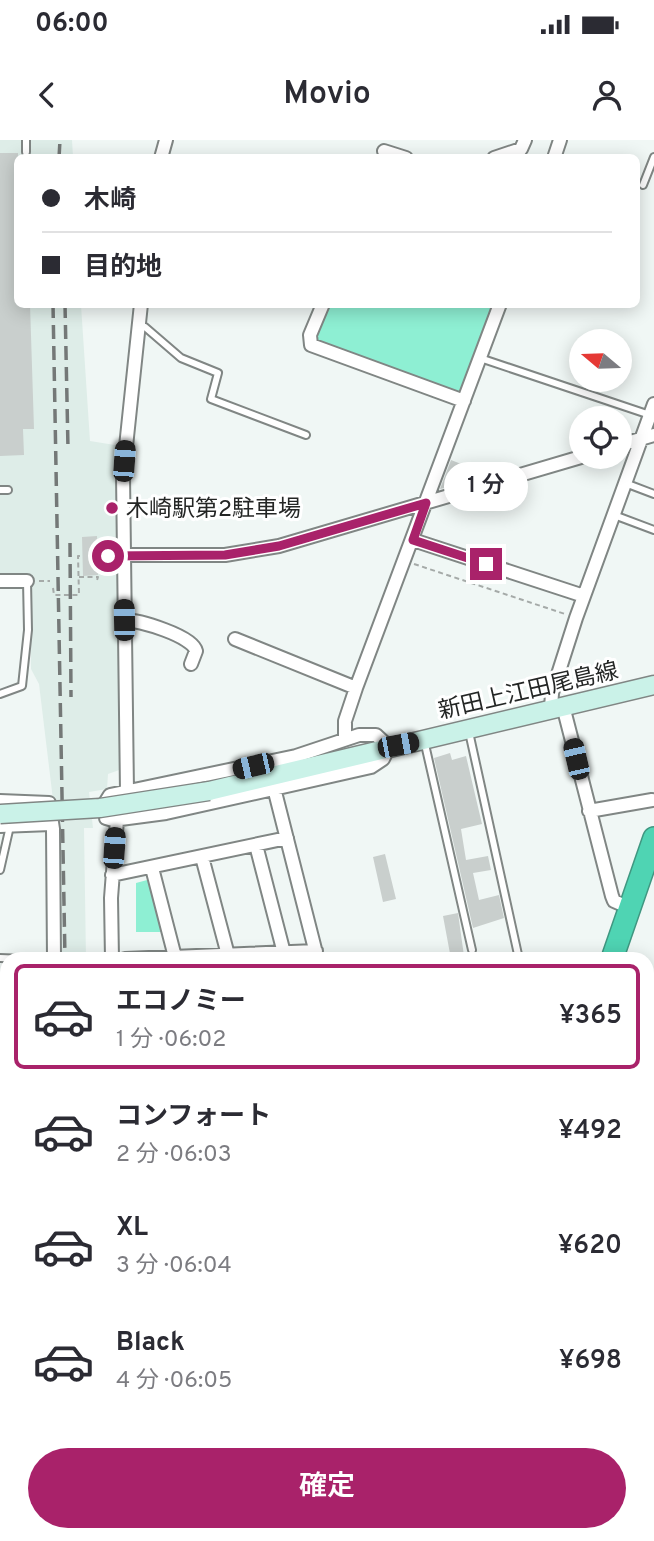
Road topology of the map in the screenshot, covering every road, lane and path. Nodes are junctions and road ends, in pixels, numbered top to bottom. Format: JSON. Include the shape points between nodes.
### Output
{"nodes":[{"id":1,"x":26,"y":140,"type":"edge"},
{"id":2,"x":166,"y":140,"type":"edge"},
{"id":3,"x":175,"y":140,"type":"edge"},
{"id":4,"x":525,"y":140,"type":"edge"},
{"id":5,"x":26,"y":152,"type":"dead end"},
{"id":6,"x":506,"y":154,"type":"edge"},
{"id":7,"x":654,"y":157,"type":"edge"},
{"id":8,"x":643,"y":185,"type":"dead end"},
{"id":9,"x":141,"y":308,"type":"edge"},
{"id":10,"x":321,"y":308,"type":"edge"},
{"id":11,"x":499,"y":308,"type":"edge"},
{"id":12,"x":139,"y":326,"type":"junction"},
{"id":13,"x":480,"y":358,"type":"junction"},
{"id":14,"x":464,"y":401,"type":"junction"},
{"id":15,"x":652,"y":410,"type":"edge"},
{"id":16,"x":306,"y":435,"type":"dead end"},
{"id":17,"x":648,"y":437,"type":"edge"},
{"id":18,"x":569,"y":461,"type":"edge"},
{"id":19,"x":625,"y":483,"type":"junction"},
{"id":20,"x":654,"y":494,"type":"edge"},
{"id":21,"x":426,"y":503,"type":"junction"},
{"id":22,"x":614,"y":515,"type":"junction"},
{"id":23,"x":654,"y":530,"type":"edge"},
{"id":24,"x":413,"y":540,"type":"junction"},
{"id":25,"x":123,"y":555,"type":"junction"},
{"id":26,"x":83,"y":556,"type":"dead end"},
{"id":27,"x":108,"y":556,"type":"dead end"},
{"id":28,"x":405,"y":561,"type":"junction"},
{"id":29,"x":78,"y":578,"type":"junction"},
{"id":30,"x":97,"y":580,"type":"dead end"},
{"id":31,"x":0,"y":581,"type":"edge"},
{"id":32,"x":27,"y":581,"type":"joint"},
{"id":33,"x":53,"y":588,"type":"dead end"},
{"id":34,"x":584,"y":596,"type":"junction"},
{"id":35,"x":576,"y":618,"type":"junction"},
{"id":36,"x":124,"y":620,"type":"junction"},
{"id":37,"x":235,"y":639,"type":"dead end"},
{"id":38,"x":191,"y":664,"type":"dead end"},
{"id":39,"x":654,"y":685,"type":"edge"},
{"id":40,"x":356,"y":688,"type":"junction"},
{"id":41,"x":0,"y":695,"type":"edge"},
{"id":42,"x":557,"y":708,"type":"junction"},
{"id":43,"x":468,"y":729,"type":"junction"},
{"id":44,"x":345,"y":738,"type":"junction"},
{"id":45,"x":424,"y":740,"type":"junction"},
{"id":46,"x":389,"y":747,"type":"junction"},
{"id":47,"x":274,"y":788,"type":"junction"},
{"id":48,"x":127,"y":792,"type":"junction"},
{"id":49,"x":652,"y":800,"type":"dead end"},
{"id":50,"x":0,"y":801,"type":"edge"},
{"id":51,"x":589,"y":811,"type":"junction"},
{"id":52,"x":117,"y":820,"type":"junction"},
{"id":53,"x":3,"y":822,"type":"edge"},
{"id":54,"x":51,"y":824,"type":"junction"},
{"id":55,"x":287,"y":838,"type":"junction"},
{"id":56,"x":654,"y":838,"type":"edge"},
{"id":57,"x":256,"y":845,"type":"junction"},
{"id":58,"x":202,"y":857,"type":"junction"},
{"id":59,"x":152,"y":868,"type":"junction"},
{"id":60,"x":0,"y":870,"type":"edge"},
{"id":61,"x":112,"y":875,"type":"junction"},
{"id":62,"x":654,"y":877,"type":"edge"},
{"id":63,"x":630,"y":908,"type":"junction"},
{"id":64,"x":472,"y":950,"type":"dead end"},
{"id":65,"x":54,"y":952,"type":"edge"},
{"id":66,"x":112,"y":952,"type":"edge"},
{"id":67,"x":174,"y":952,"type":"edge"},
{"id":68,"x":227,"y":952,"type":"edge"},
{"id":69,"x":284,"y":952,"type":"edge"},
{"id":70,"x":316,"y":952,"type":"edge"},
{"id":71,"x":517,"y":952,"type":"edge"},
{"id":72,"x":614,"y":952,"type":"edge"},
{"id":73,"x":627,"y":952,"type":"edge"}],
"edges":[{"from":1,"to":5,"type":"lane"},
{"from":2,"to":3,"type":"lane"},
{"from":4,"to":6,"type":"street","via":[[521,149]]},
{"from":7,"to":8,"type":"lane"},
{"from":9,"to":12,"type":"street"},
{"from":10,"to":14,"type":"street","via":[[310,335],[311,345]]},
{"from":11,"to":13,"type":"street"},
{"from":12,"to":16,"type":"lane","via":[[181,358],[218,373],[211,399]]},
{"from":12,"to":25,"type":"street","via":[[123,475]]},
{"from":13,"to":14,"type":"street"},
{"from":13,"to":15,"type":"lane"},
{"from":14,"to":21,"type":"street"},
{"from":15,"to":17,"type":"street"},
{"from":17,"to":19,"type":"street"},
{"from":18,"to":21,"type":"street"},
{"from":19,"to":20,"type":"lane"},
{"from":19,"to":22,"type":"street"},
{"from":21,"to":24,"type":"street"},
{"from":21,"to":25,"type":"street","via":[[279,546],[225,555]]},
{"from":22,"to":23,"type":"lane"},
{"from":22,"to":34,"type":"street"},
{"from":24,"to":28,"type":"street"},
{"from":24,"to":34,"type":"street"},
{"from":25,"to":27,"type":"lane"},
{"from":25,"to":36,"type":"street"},
{"from":26,"to":29,"type":"path","via":[[78,556]]},
{"from":28,"to":35,"type":"path"},
{"from":28,"to":40,"type":"street"},
{"from":29,"to":30,"type":"path"},
{"from":29,"to":33,"type":"path","via":[[79,595],[54,595]]},
{"from":31,"to":32,"type":"street"},
{"from":32,"to":41,"type":"lane","via":[[22,686]]},
{"from":34,"to":35,"type":"street"},
{"from":35,"to":42,"type":"street","via":[[552,693]]},
{"from":36,"to":38,"type":"street","via":[[136,620],[189,640],[196,651]]},
{"from":36,"to":48,"type":"street"},
{"from":37,"to":40,"type":"street"},
{"from":39,"to":42,"type":"main road","name":"新田上江田尾島線"},
{"from":40,"to":44,"type":"street","via":[[345,721]]},
{"from":42,"to":43,"type":"main road","name":"新田上江田尾島線"},
{"from":42,"to":51,"type":"street"},
{"from":43,"to":45,"type":"main road","name":"新田上江田尾島線"},
{"from":43,"to":71,"type":"lane"},
{"from":44,"to":46,"type":"street","via":[[376,735]]},
{"from":44,"to":48,"type":"street","via":[[296,756]]},
{"from":45,"to":46,"type":"main road","name":"新田上江田尾島線"},
{"from":45,"to":64,"type":"lane"},
{"from":46,"to":47,"type":"street","via":[[377,764]]},
{"from":46,"to":53,"type":"main road","name":"新田上江田尾島線","bridge":true,"via":[[209,791]]},
{"from":47,"to":52,"type":"street"},
{"from":47,"to":55,"type":"street"},
{"from":48,"to":52,"type":"street","via":[[106,798],[106,818]]},
{"from":49,"to":51,"type":"street"},
{"from":50,"to":54,"type":"street","via":[[47,801]]},
{"from":51,"to":63,"type":"street","via":[[614,901]]},
{"from":52,"to":61,"type":"street"},
{"from":53,"to":54,"type":"street"},
{"from":53,"to":60,"type":"lane"},
{"from":54,"to":65,"type":"street"},
{"from":55,"to":57,"type":"street"},
{"from":55,"to":70,"type":"street"},
{"from":56,"to":63,"type":"highway"},
{"from":57,"to":58,"type":"street"},
{"from":57,"to":69,"type":"street"},
{"from":58,"to":59,"type":"street"},
{"from":58,"to":68,"type":"street"},
{"from":59,"to":61,"type":"street"},
{"from":59,"to":67,"type":"street"},
{"from":61,"to":66,"type":"street"},
{"from":62,"to":73,"type":"highway"},
{"from":63,"to":72,"type":"highway"}]}
